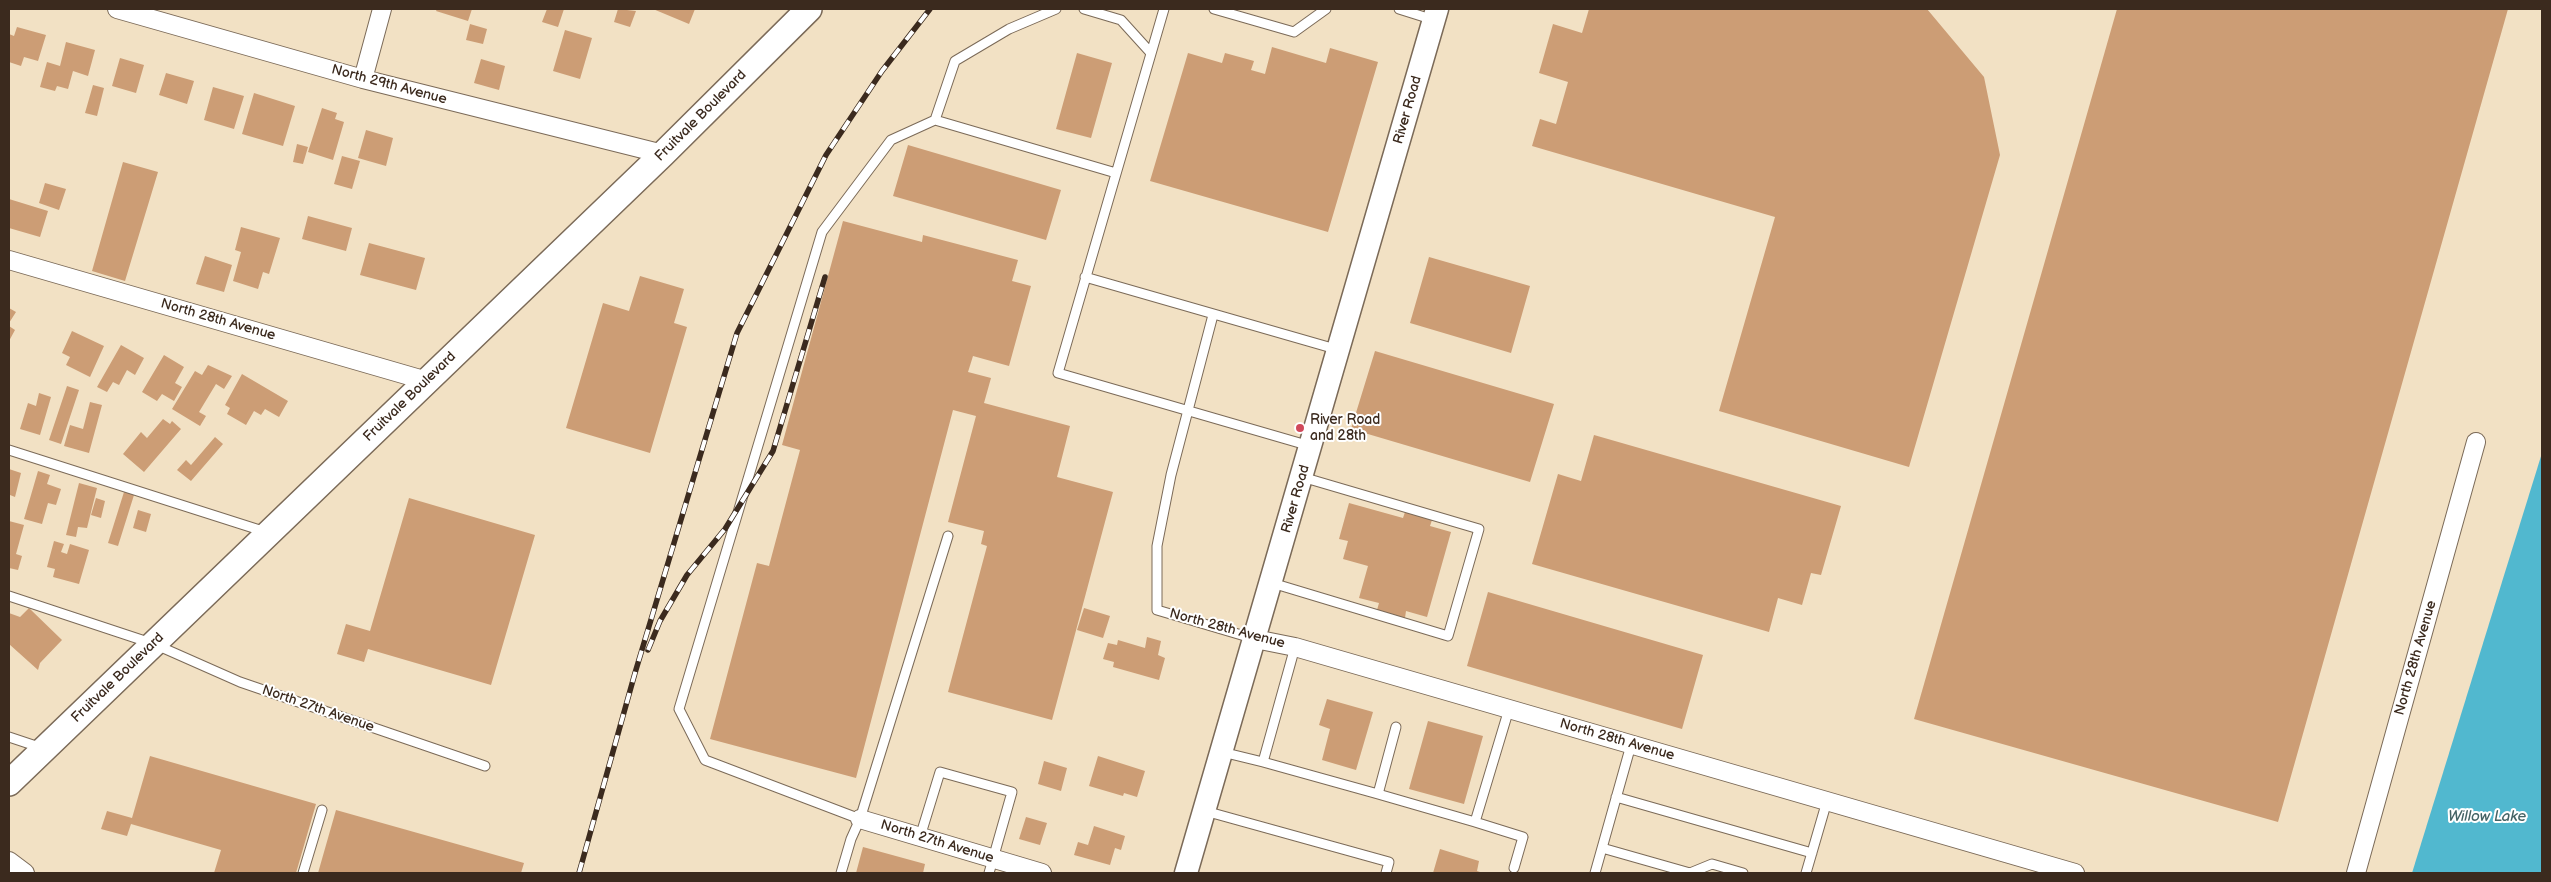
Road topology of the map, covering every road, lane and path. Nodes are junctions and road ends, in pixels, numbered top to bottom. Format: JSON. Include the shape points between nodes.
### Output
{"nodes":[{"id":1,"x":117,"y":9,"type":"edge"},
{"id":2,"x":382,"y":9,"type":"edge"},
{"id":3,"x":809,"y":9,"type":"edge"},
{"id":4,"x":1056,"y":9,"type":"edge"},
{"id":5,"x":1084,"y":9,"type":"edge"},
{"id":6,"x":1164,"y":9,"type":"edge"},
{"id":7,"x":1214,"y":9,"type":"edge"},
{"id":8,"x":1326,"y":9,"type":"edge"},
{"id":9,"x":1399,"y":9,"type":"edge"},
{"id":10,"x":1436,"y":14,"type":"edge"},
{"id":11,"x":1150,"y":52,"type":"junction"},
{"id":12,"x":362,"y":80,"type":"junction"},
{"id":13,"x":935,"y":120,"type":"junction"},
{"id":14,"x":663,"y":154,"type":"junction"},
{"id":15,"x":1116,"y":173,"type":"junction"},
{"id":16,"x":9,"y":260,"type":"edge"},
{"id":17,"x":1085,"y":277,"type":"junction"},
{"id":18,"x":1213,"y":315,"type":"junction"},
{"id":19,"x":1339,"y":350,"type":"junction"},
{"id":20,"x":427,"y":381,"type":"junction"},
{"id":21,"x":1186,"y":411,"type":"junction"},
{"id":22,"x":2476,"y":442,"type":"dead end"},
{"id":23,"x":1311,"y":446,"type":"junction"},
{"id":24,"x":9,"y":450,"type":"edge"},
{"id":25,"x":1302,"y":476,"type":"junction"},
{"id":26,"x":269,"y":533,"type":"junction"},
{"id":27,"x":948,"y":536,"type":"dead end"},
{"id":28,"x":1271,"y":583,"type":"junction"},
{"id":29,"x":9,"y":596,"type":"edge"},
{"id":30,"x":1255,"y":639,"type":"junction"},
{"id":31,"x":154,"y":644,"type":"junction"},
{"id":32,"x":1295,"y":647,"type":"junction"},
{"id":33,"x":1508,"y":709,"type":"junction"},
{"id":34,"x":1396,"y":727,"type":"dead end"},
{"id":35,"x":9,"y":736,"type":"edge"},
{"id":36,"x":1631,"y":745,"type":"junction"},
{"id":37,"x":45,"y":748,"type":"junction"},
{"id":38,"x":1222,"y":752,"type":"junction"},
{"id":39,"x":1263,"y":762,"type":"junction"},
{"id":40,"x":485,"y":766,"type":"dead end"},
{"id":41,"x":9,"y":783,"type":"edge"},
{"id":42,"x":1378,"y":794,"type":"junction"},
{"id":43,"x":1616,"y":797,"type":"junction"},
{"id":44,"x":1827,"y":801,"type":"junction"},
{"id":45,"x":322,"y":810,"type":"dead end"},
{"id":46,"x":1205,"y":811,"type":"junction"},
{"id":47,"x":860,"y":819,"type":"junction"},
{"id":48,"x":1476,"y":822,"type":"junction"},
{"id":49,"x":920,"y":837,"type":"junction"},
{"id":50,"x":1602,"y":848,"type":"junction"},
{"id":51,"x":1812,"y":853,"type":"junction"},
{"id":52,"x":9,"y":861,"type":"edge"},
{"id":53,"x":991,"y":866,"type":"edge"},
{"id":54,"x":1514,"y":868,"type":"dead end"},
{"id":55,"x":25,"y":873,"type":"edge"},
{"id":56,"x":303,"y":873,"type":"edge"},
{"id":57,"x":841,"y":873,"type":"edge"},
{"id":58,"x":1042,"y":873,"type":"edge"},
{"id":59,"x":1186,"y":873,"type":"edge"},
{"id":60,"x":1386,"y":873,"type":"edge"},
{"id":61,"x":1595,"y":873,"type":"edge"},
{"id":62,"x":1743,"y":873,"type":"edge"},
{"id":63,"x":1806,"y":873,"type":"edge"},
{"id":64,"x":2075,"y":873,"type":"edge"},
{"id":65,"x":2356,"y":873,"type":"edge"}],
"edges":[{"from":1,"to":12,"type":"street","name":"North 29th Avenue"},
{"from":2,"to":12,"type":"street"},
{"from":3,"to":14,"type":"main road","name":"Fruitvale Boulevard"},
{"from":4,"to":13,"type":"lane","via":[[1009,30],[955,61]]},
{"from":5,"to":11,"type":"lane","via":[[1121,20]]},
{"from":6,"to":11,"type":"lane"},
{"from":7,"to":8,"type":"lane","via":[[1294,32]]},
{"from":9,"to":10,"type":"lane"},
{"from":10,"to":19,"type":"street","name":"River Road"},
{"from":11,"to":15,"type":"lane"},
{"from":12,"to":14,"type":"street","name":"North 29th Avenue"},
{"from":13,"to":15,"type":"lane"},
{"from":13,"to":47,"type":"lane","via":[[891,140],[822,232],[679,709],[705,760]]},
{"from":14,"to":20,"type":"main road","name":"Fruitvale Boulevard"},
{"from":15,"to":17,"type":"lane"},
{"from":16,"to":20,"type":"street","name":"North 28th Avenue"},
{"from":17,"to":18,"type":"lane"},
{"from":17,"to":21,"type":"lane","via":[[1058,373]]},
{"from":18,"to":19,"type":"lane"},
{"from":18,"to":21,"type":"lane"},
{"from":19,"to":23,"type":"street","name":"River Road"},
{"from":20,"to":26,"type":"main road","name":"Fruitvale Boulevard"},
{"from":21,"to":23,"type":"lane"},
{"from":21,"to":30,"type":"lane","name":"North 28th Avenue","via":[[1157,546],[1157,610]]},
{"from":22,"to":65,"type":"street","name":"North 28th Avenue"},
{"from":23,"to":25,"type":"street","name":"River Road"},
{"from":24,"to":26,"type":"lane"},
{"from":25,"to":28,"type":"street","name":"River Road"},
{"from":25,"to":28,"type":"lane","via":[[1479,529],[1448,636]]},
{"from":26,"to":31,"type":"main road","name":"Fruitvale Boulevard"},
{"from":27,"to":47,"type":"lane"},
{"from":28,"to":30,"type":"street","name":"River Road"},
{"from":29,"to":31,"type":"lane","name":"North 27th Avenue"},
{"from":30,"to":32,"type":"street","name":"North 28th Avenue"},
{"from":30,"to":38,"type":"street","name":"River Road"},
{"from":31,"to":37,"type":"main road","name":"Fruitvale Boulevard"},
{"from":31,"to":40,"type":"lane","name":"North 27th Avenue","via":[[240,682]]},
{"from":32,"to":33,"type":"street","name":"North 28th Avenue"},
{"from":32,"to":39,"type":"lane"},
{"from":33,"to":36,"type":"street","name":"North 28th Avenue"},
{"from":33,"to":48,"type":"lane"},
{"from":34,"to":42,"type":"lane"},
{"from":35,"to":37,"type":"lane"},
{"from":36,"to":43,"type":"lane"},
{"from":36,"to":44,"type":"street","name":"North 28th Avenue"},
{"from":37,"to":41,"type":"main road","name":"Fruitvale Boulevard"},
{"from":38,"to":39,"type":"lane"},
{"from":38,"to":46,"type":"street","name":"River Road"},
{"from":39,"to":42,"type":"lane"},
{"from":42,"to":48,"type":"lane"},
{"from":43,"to":50,"type":"lane"},
{"from":43,"to":51,"type":"lane"},
{"from":44,"to":51,"type":"lane"},
{"from":44,"to":64,"type":"street","name":"North 28th Avenue"},
{"from":45,"to":56,"type":"lane"},
{"from":46,"to":59,"type":"street","name":"River Road"},
{"from":46,"to":60,"type":"lane","via":[[1389,862]]},
{"from":47,"to":49,"type":"street","name":"North 27th Avenue"},
{"from":47,"to":57,"type":"lane"},
{"from":48,"to":54,"type":"lane","via":[[1523,837]]},
{"from":49,"to":53,"type":"street","name":"North 27th Avenue"},
{"from":49,"to":53,"type":"lane","via":[[940,772],[1012,792]]},
{"from":50,"to":61,"type":"lane"},
{"from":50,"to":62,"type":"lane","via":[[1690,873],[1712,864]]},
{"from":51,"to":63,"type":"lane"},
{"from":52,"to":55,"type":"street"},
{"from":53,"to":58,"type":"street","name":"North 27th Avenue"}]}
